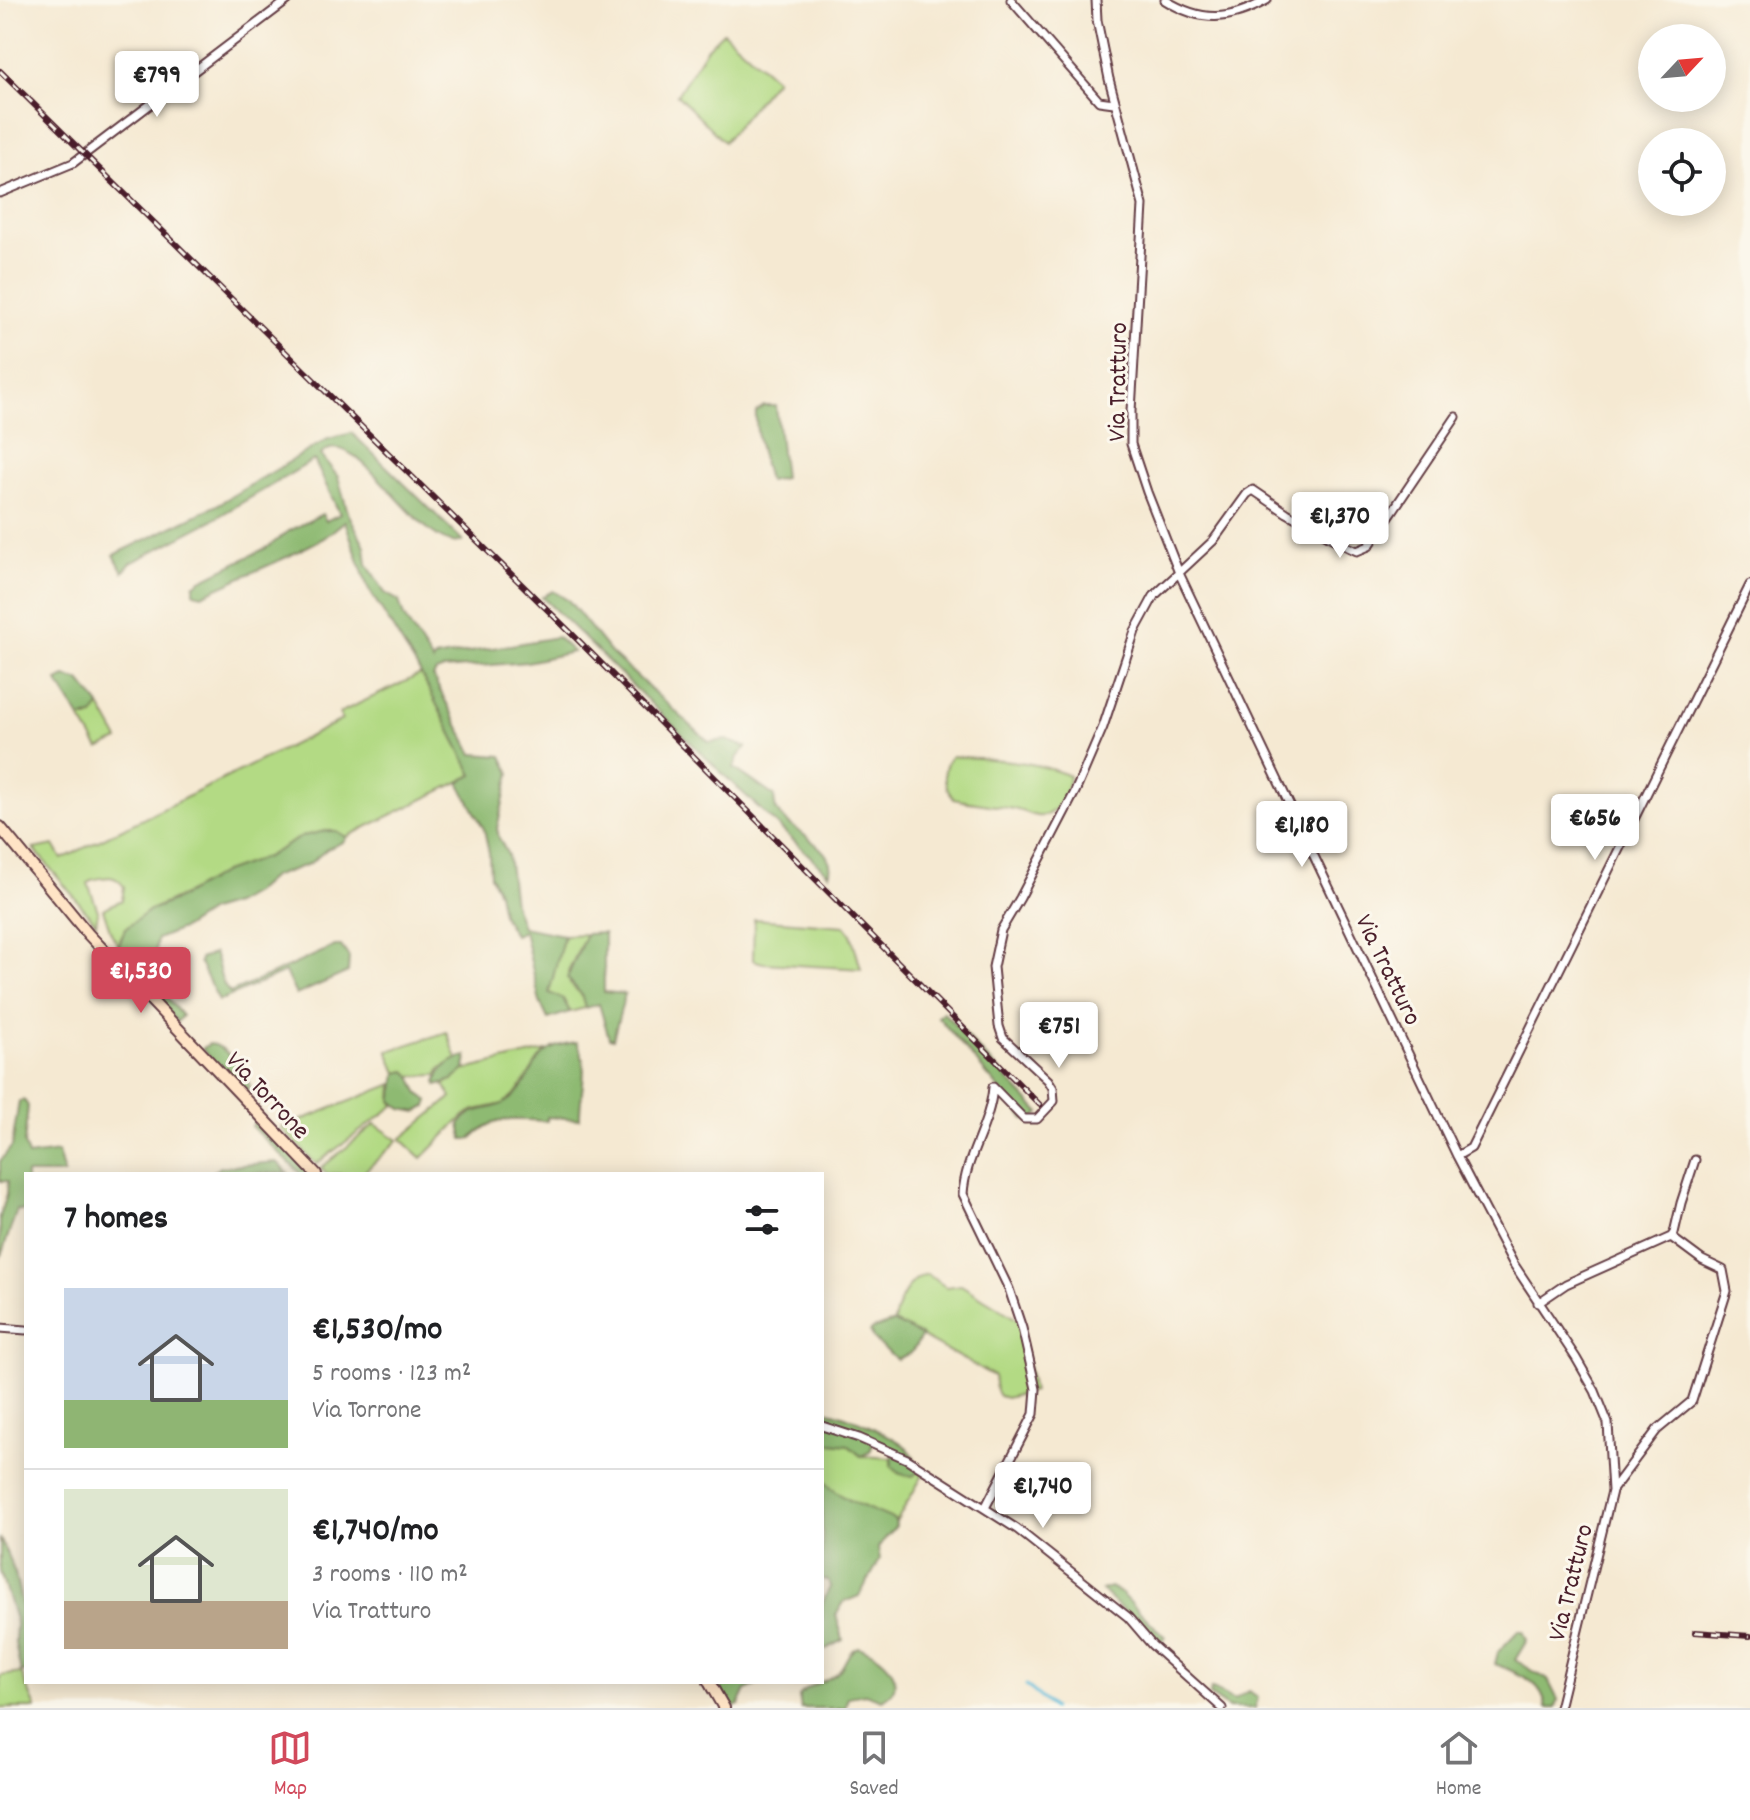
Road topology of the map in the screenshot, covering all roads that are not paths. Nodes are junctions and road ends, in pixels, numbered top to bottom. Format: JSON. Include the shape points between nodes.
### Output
{"nodes":[{"id":1,"x":288,"y":0,"type":"edge"},
{"id":2,"x":1011,"y":0,"type":"edge"},
{"id":3,"x":1096,"y":0,"type":"edge"},
{"id":4,"x":1165,"y":0,"type":"edge"},
{"id":5,"x":1267,"y":0,"type":"edge"},
{"id":6,"x":1114,"y":103,"type":"junction"},
{"id":7,"x":0,"y":193,"type":"edge"},
{"id":8,"x":1456,"y":417,"type":"dead end"},
{"id":9,"x":1179,"y":573,"type":"junction"},
{"id":10,"x":1750,"y":585,"type":"edge"},
{"id":11,"x":0,"y":827,"type":"edge"},
{"id":12,"x":1457,"y":1156,"type":"junction"},
{"id":13,"x":1695,"y":1160,"type":"dead end"},
{"id":14,"x":314,"y":1172,"type":"edge"},
{"id":15,"x":1671,"y":1237,"type":"junction"},
{"id":16,"x":1538,"y":1303,"type":"junction"},
{"id":17,"x":0,"y":1328,"type":"edge"},
{"id":18,"x":24,"y":1330,"type":"edge"},
{"id":19,"x":824,"y":1427,"type":"edge"},
{"id":20,"x":1612,"y":1453,"type":"junction"},
{"id":21,"x":1628,"y":1465,"type":"junction"},
{"id":22,"x":1612,"y":1491,"type":"junction"},
{"id":23,"x":985,"y":1508,"type":"junction"},
{"id":24,"x":710,"y":1684,"type":"edge"},
{"id":25,"x":724,"y":1708,"type":"edge"},
{"id":26,"x":1222,"y":1708,"type":"edge"},
{"id":27,"x":1559,"y":1708,"type":"edge"}],
"edges":[{"from":1,"to":7,"type":"street","via":[[73,163]]},
{"from":2,"to":6,"type":"street","via":[[1099,101]]},
{"from":3,"to":6,"type":"street","name":"Via Tratturo"},
{"from":4,"to":5,"type":"street","via":[[1197,16],[1216,18]]},
{"from":6,"to":9,"type":"street","name":"Via Tratturo","via":[[1143,205],[1131,444]]},
{"from":8,"to":9,"type":"street","via":[[1369,546],[1357,551],[1348,547],[1253,490],[1213,541]]},
{"from":9,"to":12,"type":"street","name":"Via Tratturo"},
{"from":9,"to":23,"type":"street","via":[[1154,596],[1135,631],[1103,727],[1075,792],[1001,930],[993,967],[1003,1038],[1048,1080],[1054,1101],[1037,1119],[1024,1119],[993,1087],[991,1108],[964,1179],[963,1194],[1009,1289],[1036,1389],[1034,1414]]},
{"from":10,"to":12,"type":"street","via":[[1471,1148]]},
{"from":11,"to":14,"type":"main road","name":"Via Torrone","via":[[88,934]]},
{"from":12,"to":16,"type":"street","name":"Via Tratturo"},
{"from":13,"to":15,"type":"street"},
{"from":15,"to":16,"type":"street","via":[[1566,1284]]},
{"from":15,"to":21,"type":"street","via":[[1723,1270],[1727,1291],[1692,1401],[1657,1430]]},
{"from":16,"to":20,"type":"street","name":"Via Tratturo","via":[[1595,1391],[1608,1423]]},
{"from":17,"to":18,"type":"street"},
{"from":19,"to":23,"type":"street","via":[[907,1459]]},
{"from":20,"to":21,"type":"street"},
{"from":20,"to":22,"type":"street","name":"Via Tratturo"},
{"from":21,"to":22,"type":"street"},
{"from":22,"to":27,"type":"street","name":"Via Tratturo"},
{"from":23,"to":26,"type":"street","via":[[1128,1617]]},
{"from":24,"to":25,"type":"main road"}]}
